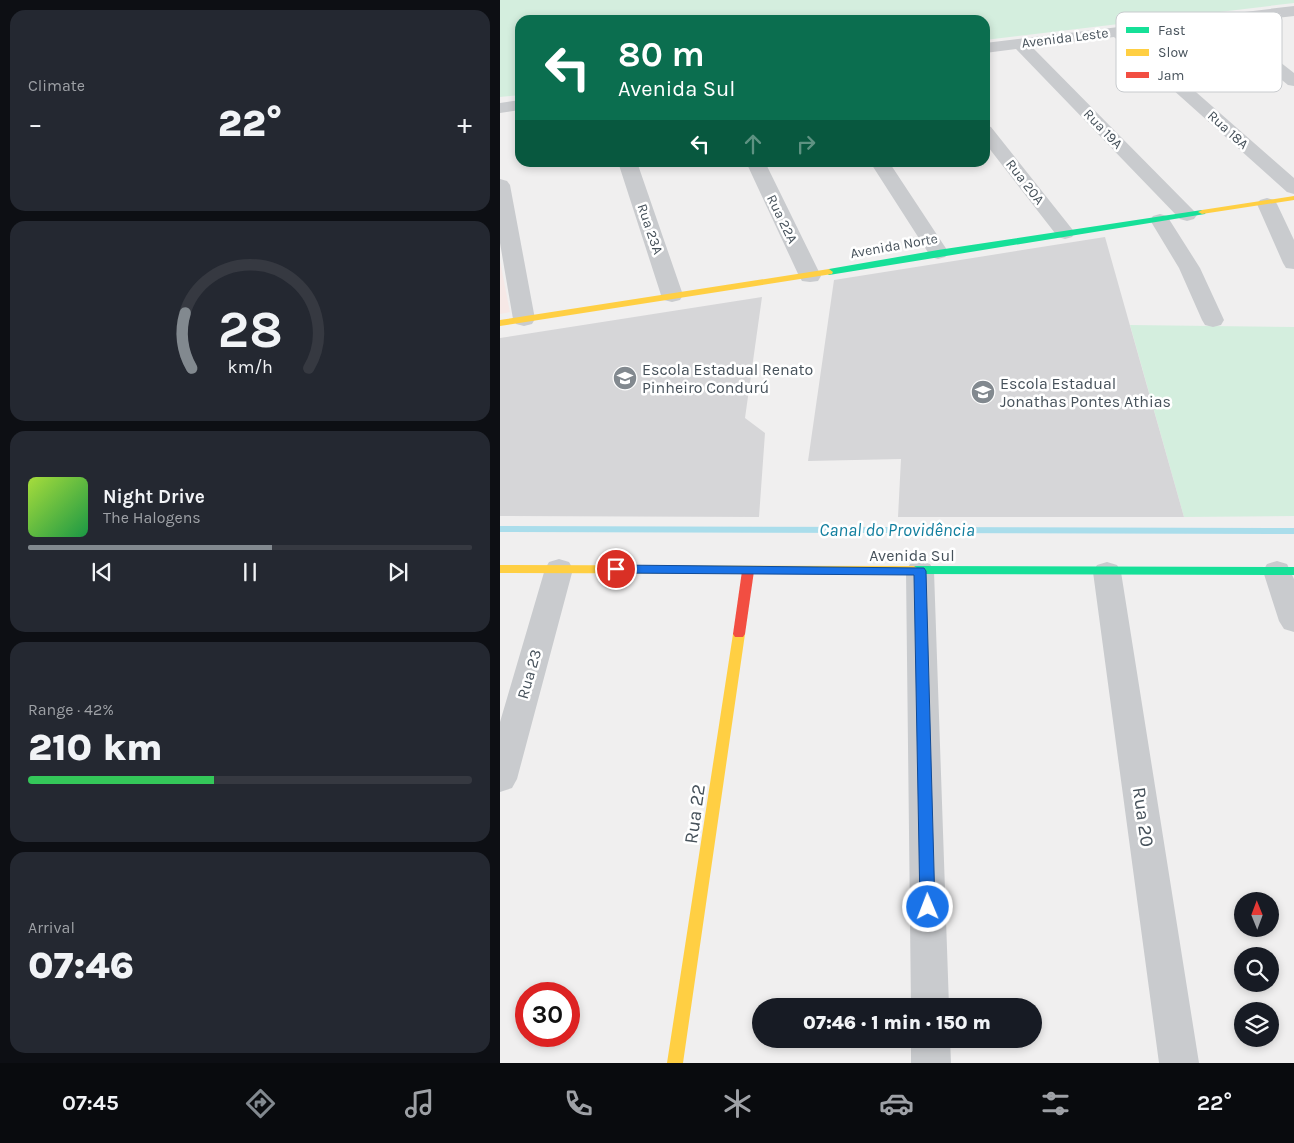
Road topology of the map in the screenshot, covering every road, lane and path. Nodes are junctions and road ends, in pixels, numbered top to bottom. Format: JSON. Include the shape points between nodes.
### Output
{"nodes":[{"id":1,"x":1116,"y":32,"type":"edge"},
{"id":2,"x":1019,"y":43,"type":"junction"},
{"id":3,"x":990,"y":47,"type":"edge"},
{"id":4,"x":1282,"y":72,"type":"edge"},
{"id":5,"x":1294,"y":81,"type":"edge"},
{"id":6,"x":1186,"y":92,"type":"edge"},
{"id":7,"x":515,"y":106,"type":"edge"},
{"id":8,"x":500,"y":108,"type":"edge"},
{"id":9,"x":990,"y":137,"type":"edge"},
{"id":10,"x":629,"y":167,"type":"edge"},
{"id":11,"x":757,"y":167,"type":"edge"},
{"id":12,"x":882,"y":167,"type":"edge"},
{"id":13,"x":500,"y":185,"type":"edge"},
{"id":14,"x":1294,"y":188,"type":"edge"},
{"id":15,"x":1294,"y":198,"type":"edge"},
{"id":16,"x":1266,"y":204,"type":"junction"},
{"id":17,"x":1187,"y":215,"type":"junction"},
{"id":18,"x":1160,"y":220,"type":"junction"},
{"id":19,"x":1065,"y":233,"type":"junction"},
{"id":20,"x":938,"y":253,"type":"junction"},
{"id":21,"x":1294,"y":263,"type":"edge"},
{"id":22,"x":810,"y":276,"type":"junction"},
{"id":23,"x":672,"y":295,"type":"junction"},
{"id":24,"x":524,"y":318,"type":"junction"},
{"id":25,"x":1213,"y":320,"type":"dead end"},
{"id":26,"x":500,"y":323,"type":"edge"},
{"id":27,"x":500,"y":569,"type":"edge"},
{"id":28,"x":559,"y":569,"type":"junction"},
{"id":29,"x":748,"y":571,"type":"junction"},
{"id":30,"x":920,"y":571,"type":"junction"},
{"id":31,"x":1285,"y":571,"type":"edge"},
{"id":32,"x":1107,"y":572,"type":"junction"},
{"id":33,"x":1294,"y":621,"type":"edge"},
{"id":34,"x":500,"y":779,"type":"edge"},
{"id":35,"x":930,"y":998,"type":"edge"},
{"id":36,"x":931,"y":1048,"type":"edge"},
{"id":37,"x":675,"y":1063,"type":"edge"},
{"id":38,"x":932,"y":1063,"type":"edge"},
{"id":39,"x":1179,"y":1063,"type":"edge"}],
"edges":[{"from":1,"to":2,"type":"street","name":"Avenida Leste"},
{"from":2,"to":3,"type":"street","name":"Avenida Leste"},
{"from":2,"to":17,"type":"street","name":"Rua 19A"},
{"from":4,"to":5,"type":"street"},
{"from":6,"to":14,"type":"street","name":"Rua 18A"},
{"from":7,"to":8,"type":"street"},
{"from":9,"to":19,"type":"street","name":"Rua 20A"},
{"from":10,"to":23,"type":"street","name":"Rua 23A"},
{"from":11,"to":22,"type":"street","name":"Rua 22A"},
{"from":12,"to":20,"type":"street"},
{"from":13,"to":24,"type":"street"},
{"from":15,"to":16,"type":"street","name":"Avenida Norte"},
{"from":16,"to":17,"type":"street","name":"Avenida Norte"},
{"from":16,"to":21,"type":"street"},
{"from":17,"to":18,"type":"street","name":"Avenida Norte"},
{"from":18,"to":19,"type":"street","name":"Avenida Norte"},
{"from":18,"to":25,"type":"street","via":[[1199,286]]},
{"from":19,"to":20,"type":"street","name":"Avenida Norte"},
{"from":20,"to":22,"type":"street","name":"Avenida Norte"},
{"from":22,"to":23,"type":"street","name":"Avenida Norte"},
{"from":23,"to":24,"type":"street","name":"Avenida Norte"},
{"from":24,"to":26,"type":"street","name":"Avenida Norte"},
{"from":27,"to":28,"type":"street","name":"Avenida Sul"},
{"from":28,"to":29,"type":"street","name":"Avenida Sul"},
{"from":28,"to":34,"type":"street","name":"Rua 23"},
{"from":29,"to":30,"type":"street","name":"Avenida Sul"},
{"from":29,"to":37,"type":"street","name":"Rua 22"},
{"from":30,"to":32,"type":"street","name":"Avenida Sul"},
{"from":30,"to":35,"type":"street"},
{"from":31,"to":32,"type":"street","name":"Avenida Sul"},
{"from":31,"to":33,"type":"street"},
{"from":32,"to":39,"type":"street","name":"Rua 20"},
{"from":36,"to":38,"type":"street"}]}
